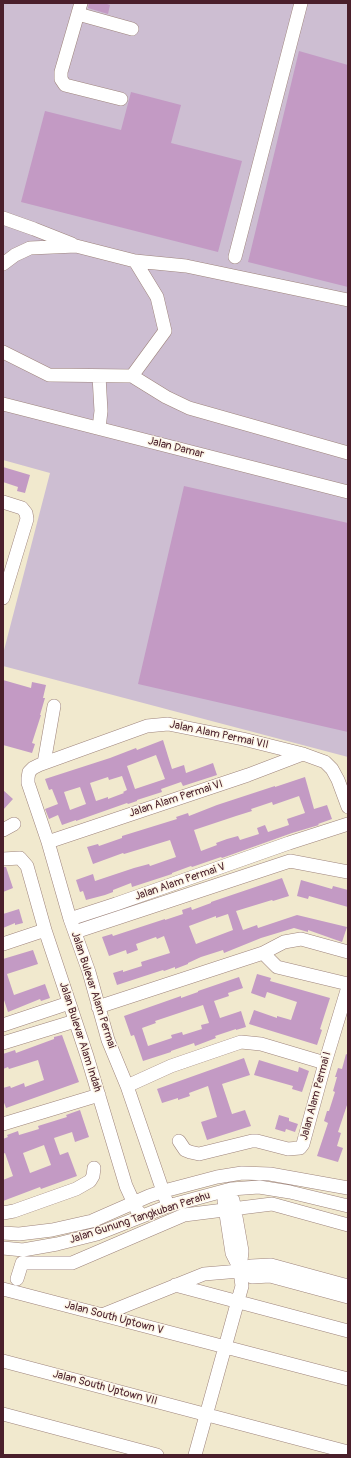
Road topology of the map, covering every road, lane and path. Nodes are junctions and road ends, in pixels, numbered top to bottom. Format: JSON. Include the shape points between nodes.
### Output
{"nodes":[{"id":1,"x":301,"y":3,"type":"edge"},
{"id":2,"x":79,"y":8,"type":"edge"},
{"id":3,"x":132,"y":29,"type":"dead end"},
{"id":4,"x":121,"y":99,"type":"dead end"},
{"id":5,"x":3,"y":218,"type":"edge"},
{"id":6,"x":34,"y":229,"type":"junction"},
{"id":7,"x":76,"y":246,"type":"junction"},
{"id":8,"x":30,"y":248,"type":"junction"},
{"id":9,"x":235,"y":257,"type":"dead end"},
{"id":10,"x":134,"y":261,"type":"junction"},
{"id":11,"x":3,"y":264,"type":"edge"},
{"id":12,"x":348,"y":300,"type":"edge"},
{"id":13,"x":3,"y":352,"type":"edge"},
{"id":14,"x":99,"y":376,"type":"junction"},
{"id":15,"x":132,"y":376,"type":"junction"},
{"id":16,"x":3,"y":404,"type":"edge"},
{"id":17,"x":99,"y":428,"type":"junction"},
{"id":18,"x":348,"y":454,"type":"edge"},
{"id":19,"x":348,"y":492,"type":"edge"},
{"id":20,"x":3,"y":502,"type":"edge"},
{"id":21,"x":5,"y":582,"type":"edge"},
{"id":22,"x":3,"y":598,"type":"edge"},
{"id":23,"x":54,"y":706,"type":"dead end"},
{"id":24,"x":303,"y":754,"type":"junction"},
{"id":25,"x":44,"y":763,"type":"junction"},
{"id":26,"x":29,"y":772,"type":"joint"},
{"id":27,"x":348,"y":806,"type":"edge"},
{"id":28,"x":348,"y":824,"type":"edge"},
{"id":29,"x":48,"y":842,"type":"junction"},
{"id":30,"x":289,"y":843,"type":"junction"},
{"id":31,"x":3,"y":859,"type":"edge"},
{"id":32,"x":290,"y":861,"type":"junction"},
{"id":33,"x":348,"y":872,"type":"edge"},
{"id":34,"x":70,"y":919,"type":"junction"},
{"id":35,"x":45,"y":930,"type":"junction"},
{"id":36,"x":74,"y":932,"type":"junction"},
{"id":37,"x":3,"y":944,"type":"edge"},
{"id":38,"x":348,"y":952,"type":"edge"},
{"id":39,"x":263,"y":953,"type":"junction"},
{"id":40,"x":348,"y":986,"type":"edge"},
{"id":41,"x":69,"y":1003,"type":"junction"},
{"id":42,"x":98,"y":1007,"type":"junction"},
{"id":43,"x":75,"y":1021,"type":"junction"},
{"id":44,"x":3,"y":1025,"type":"edge"},
{"id":45,"x":3,"y":1043,"type":"edge"},
{"id":46,"x":325,"y":1062,"type":"junction"},
{"id":47,"x":128,"y":1086,"type":"junction"},
{"id":48,"x":99,"y":1095,"type":"junction"},
{"id":49,"x":3,"y":1124,"type":"edge"},
{"id":50,"x":179,"y":1141,"type":"dead end"},
{"id":51,"x":94,"y":1168,"type":"dead end"},
{"id":52,"x":348,"y":1188,"type":"edge"},
{"id":53,"x":227,"y":1190,"type":"junction"},
{"id":54,"x":164,"y":1191,"type":"junction"},
{"id":55,"x":133,"y":1203,"type":"junction"},
{"id":56,"x":168,"y":1206,"type":"junction"},
{"id":57,"x":348,"y":1206,"type":"edge"},
{"id":58,"x":230,"y":1209,"type":"junction"},
{"id":59,"x":3,"y":1212,"type":"edge"},
{"id":60,"x":142,"y":1216,"type":"junction"},
{"id":61,"x":348,"y":1224,"type":"edge"},
{"id":62,"x":3,"y":1233,"type":"edge"},
{"id":63,"x":3,"y":1248,"type":"edge"},
{"id":64,"x":240,"y":1271,"type":"junction"},
{"id":65,"x":17,"y":1279,"type":"dead end"},
{"id":66,"x":175,"y":1285,"type":"junction"},
{"id":67,"x":348,"y":1286,"type":"edge"},
{"id":68,"x":3,"y":1289,"type":"edge"},
{"id":69,"x":348,"y":1297,"type":"edge"},
{"id":70,"x":237,"y":1302,"type":"junction"},
{"id":71,"x":102,"y":1315,"type":"junction"},
{"id":72,"x":348,"y":1330,"type":"edge"},
{"id":73,"x":225,"y":1347,"type":"junction"},
{"id":74,"x":3,"y":1361,"type":"edge"},
{"id":75,"x":348,"y":1379,"type":"edge"},
{"id":76,"x":3,"y":1414,"type":"edge"},
{"id":77,"x":206,"y":1415,"type":"junction"},
{"id":78,"x":348,"y":1452,"type":"edge"},
{"id":79,"x":157,"y":1455,"type":"edge"},
{"id":80,"x":195,"y":1455,"type":"edge"}],
"edges":[{"from":1,"to":9,"type":"street"},
{"from":2,"to":3,"type":"street"},
{"from":2,"to":4,"type":"street","via":[[61,79],[65,85]]},
{"from":5,"to":6,"type":"street"},
{"from":6,"to":7,"type":"street"},
{"from":6,"to":8,"type":"street"},
{"from":7,"to":8,"type":"street"},
{"from":7,"to":10,"type":"street"},
{"from":8,"to":11,"type":"street"},
{"from":10,"to":12,"type":"street","via":[[186,266]]},
{"from":10,"to":15,"type":"street","via":[[157,297],[165,331]]},
{"from":13,"to":14,"type":"street","via":[[49,375]]},
{"from":14,"to":15,"type":"street"},
{"from":14,"to":17,"type":"street"},
{"from":15,"to":18,"type":"street","via":[[189,408]]},
{"from":16,"to":17,"type":"street","name":"Jalan Damar"},
{"from":17,"to":19,"type":"street","name":"Jalan Damar"},
{"from":20,"to":21,"type":"street","via":[[22,508],[27,519]]},
{"from":21,"to":22,"type":"street"},
{"from":23,"to":25,"type":"street"},
{"from":24,"to":25,"type":"street","name":"Jalan Alam Permai VII","via":[[213,733],[158,724]]},
{"from":24,"to":27,"type":"street","via":[[325,762],[332,769]]},
{"from":24,"to":29,"type":"street","name":"Jalan Alam Permai VI","via":[[248,776]]},
{"from":25,"to":26,"type":"street","name":"Jalan Alam Permai VII"},
{"from":26,"to":29,"type":"street","name":"Jalan Bulevar Alam Permai","via":[[28,784]]},
{"from":28,"to":30,"type":"street","name":"Jalan Alam Permai V"},
{"from":29,"to":34,"type":"street","name":"Jalan Bulevar Alam Permai"},
{"from":30,"to":32,"type":"street"},
{"from":30,"to":34,"type":"street","name":"Jalan Alam Permai V"},
{"from":31,"to":35,"type":"street","name":"Jalan Bulevar Alam Indah","via":[[20,858],[27,866]]},
{"from":32,"to":33,"type":"street","name":"Jalan Alam Permai V"},
{"from":32,"to":36,"type":"street","name":"Jalan Alam Permai V"},
{"from":34,"to":36,"type":"street","name":"Jalan Bulevar Alam Permai"},
{"from":35,"to":37,"type":"street"},
{"from":35,"to":41,"type":"street","name":"Jalan Bulevar Alam Indah"},
{"from":36,"to":42,"type":"street","name":"Jalan Bulevar Alam Permai","via":[[89,972]]},
{"from":38,"to":39,"type":"street","via":[[301,939],[284,942]]},
{"from":39,"to":40,"type":"street","via":[[277,967]]},
{"from":39,"to":42,"type":"street"},
{"from":40,"to":46,"type":"street","name":"Jalan Alam Permai I"},
{"from":41,"to":43,"type":"street","name":"Jalan Bulevar Alam Indah"},
{"from":41,"to":44,"type":"street"},
{"from":42,"to":47,"type":"street","name":"Jalan Bulevar Alam Permai","via":[[108,1040]]},
{"from":43,"to":45,"type":"street"},
{"from":43,"to":48,"type":"street","name":"Jalan Bulevar Alam Indah"},
{"from":46,"to":47,"type":"street","via":[[261,1044],[241,1042],[171,1066]]},
{"from":46,"to":50,"type":"street","name":"Jalan Alam Permai I","via":[[300,1148],[288,1149],[252,1141],[199,1154],[185,1150]]},
{"from":47,"to":54,"type":"street","name":"Jalan Bulevar Alam Permai"},
{"from":48,"to":49,"type":"street"},
{"from":48,"to":55,"type":"street","name":"Jalan Bulevar Alam Indah"},
{"from":51,"to":59,"type":"street","via":[[90,1181],[76,1189],[14,1211]]},
{"from":52,"to":54,"type":"street","name":"Jalan Gunung Tangkuban Perahu","via":[[270,1174],[242,1173]]},
{"from":53,"to":56,"type":"street","name":"Jalan Gunung Tangkuban Perahu"},
{"from":53,"to":57,"type":"street","name":"Jalan Gunung Tangkuban Perahu","via":[[259,1187]]},
{"from":53,"to":58,"type":"street"},
{"from":54,"to":55,"type":"street","name":"Jalan Gunung Tangkuban Perahu"},
{"from":54,"to":56,"type":"street","name":"Jalan Bulevar Alam Permai"},
{"from":55,"to":60,"type":"street","name":"Jalan Bulevar Alam Indah"},
{"from":55,"to":62,"type":"street","name":"Jalan Gunung Tangkuban Perahu","via":[[92,1221],[52,1230]]},
{"from":56,"to":60,"type":"street","name":"Jalan Gunung Tangkuban Perahu"},
{"from":58,"to":61,"type":"street","via":[[272,1204]]},
{"from":58,"to":64,"type":"street","via":[[232,1253]]},
{"from":58,"to":65,"type":"street","via":[[184,1215],[72,1263],[22,1263]]},
{"from":60,"to":63,"type":"street","name":"Jalan Gunung Tangkuban Perahu","via":[[98,1234],[57,1244],[23,1250]]},
{"from":64,"to":66,"type":"street","via":[[204,1274]]},
{"from":64,"to":67,"type":"street","via":[[251,1266],[271,1265]]},
{"from":64,"to":69,"type":"street","via":[[252,1277],[270,1276]]},
{"from":64,"to":70,"type":"street","via":[[242,1286]]},
{"from":66,"to":70,"type":"street"},
{"from":66,"to":71,"type":"street"},
{"from":68,"to":71,"type":"street","name":"Jalan South Uptown V"},
{"from":70,"to":72,"type":"street"},
{"from":70,"to":73,"type":"street"},
{"from":71,"to":73,"type":"street","name":"Jalan South Uptown V"},
{"from":73,"to":75,"type":"street","name":"Jalan South Uptown V"},
{"from":73,"to":77,"type":"street"},
{"from":74,"to":77,"type":"street","name":"Jalan South Uptown VII"},
{"from":76,"to":79,"type":"street"},
{"from":77,"to":78,"type":"street","name":"Jalan South Uptown VII"},
{"from":77,"to":80,"type":"street"}]}
